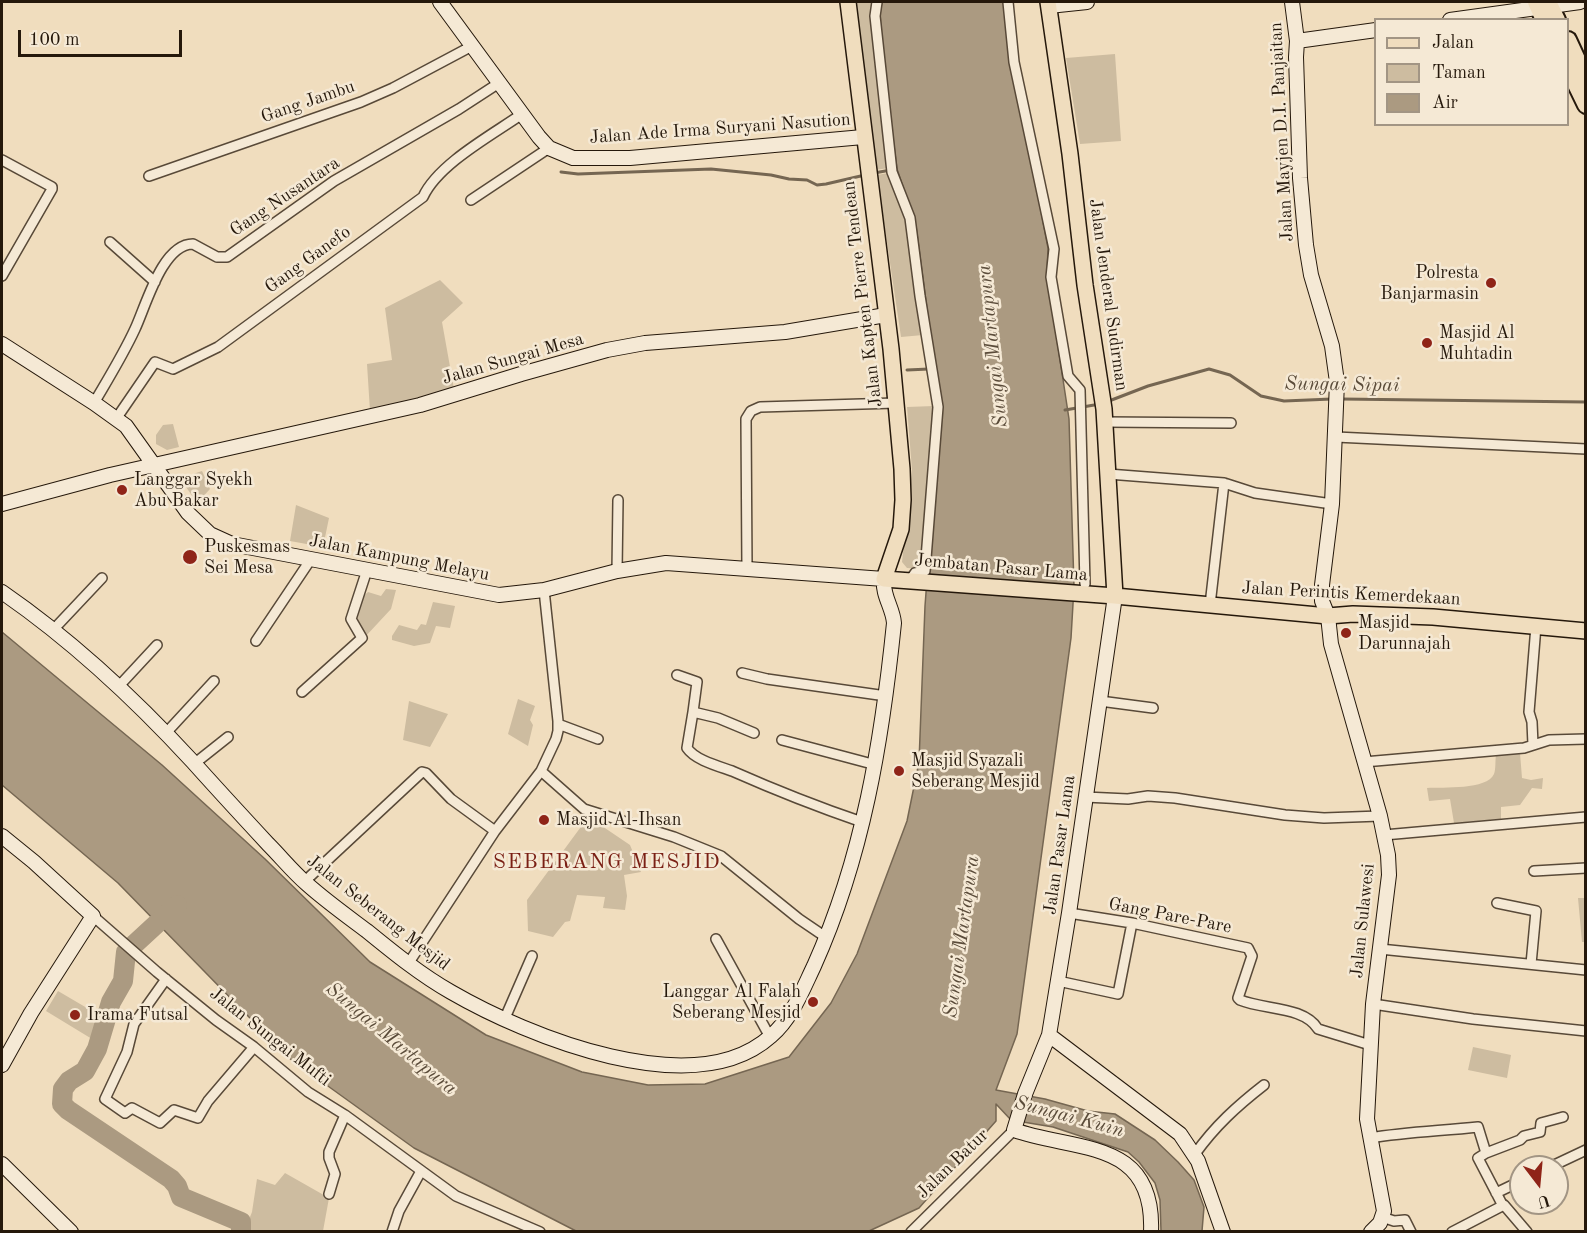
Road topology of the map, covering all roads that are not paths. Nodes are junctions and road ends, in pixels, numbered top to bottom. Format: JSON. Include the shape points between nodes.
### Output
{"nodes":[{"id":1,"x":440,"y":2,"type":"edge"},
{"id":2,"x":848,"y":2,"type":"edge"},
{"id":3,"x":877,"y":2,"type":"edge"},
{"id":4,"x":1008,"y":2,"type":"edge"},
{"id":5,"x":1087,"y":2,"type":"edge"},
{"id":6,"x":1292,"y":2,"type":"edge"},
{"id":7,"x":1580,"y":2,"type":"edge"},
{"id":8,"x":1048,"y":4,"type":"edge"},
{"id":9,"x":1546,"y":9,"type":"edge"},
{"id":10,"x":1467,"y":18,"type":"edge"},
{"id":11,"x":1374,"y":30,"type":"edge"},
{"id":12,"x":1297,"y":40,"type":"junction"},
{"id":13,"x":1569,"y":42,"type":"edge"},
{"id":14,"x":472,"y":46,"type":"junction"},
{"id":15,"x":1569,"y":70,"type":"edge"},
{"id":16,"x":1586,"y":79,"type":"edge"},
{"id":17,"x":498,"y":83,"type":"junction"},
{"id":18,"x":1586,"y":105,"type":"edge"},
{"id":19,"x":522,"y":114,"type":"junction"},
{"id":20,"x":863,"y":137,"type":"junction"},
{"id":21,"x":549,"y":148,"type":"junction"},
{"id":22,"x":2,"y":160,"type":"edge"},
{"id":23,"x":149,"y":176,"type":"dead end"},
{"id":24,"x":471,"y":200,"type":"dead end"},
{"id":25,"x":110,"y":242,"type":"dead end"},
{"id":26,"x":2,"y":276,"type":"edge"},
{"id":27,"x":155,"y":282,"type":"junction"},
{"id":28,"x":886,"y":315,"type":"junction"},
{"id":29,"x":2,"y":345,"type":"edge"},
{"id":30,"x":94,"y":403,"type":"junction"},
{"id":31,"x":896,"y":403,"type":"junction"},
{"id":32,"x":1105,"y":416,"type":"junction"},
{"id":33,"x":116,"y":419,"type":"junction"},
{"id":34,"x":1231,"y":423,"type":"dead end"},
{"id":35,"x":1335,"y":437,"type":"junction"},
{"id":36,"x":1586,"y":449,"type":"edge"},
{"id":37,"x":154,"y":465,"type":"junction"},
{"id":38,"x":1108,"y":474,"type":"junction"},
{"id":39,"x":1224,"y":483,"type":"junction"},
{"id":40,"x":618,"y":500,"type":"dead end"},
{"id":41,"x":2,"y":504,"type":"edge"},
{"id":42,"x":1332,"y":504,"type":"junction"},
{"id":43,"x":311,"y":559,"type":"junction"},
{"id":44,"x":747,"y":569,"type":"junction"},
{"id":45,"x":367,"y":570,"type":"junction"},
{"id":46,"x":617,"y":571,"type":"junction"},
{"id":47,"x":102,"y":578,"type":"dead end"},
{"id":48,"x":884,"y":579,"type":"junction"},
{"id":49,"x":914,"y":580,"type":"junction"},
{"id":50,"x":1087,"y":589,"type":"junction"},
{"id":51,"x":544,"y":590,"type":"junction"},
{"id":52,"x":2,"y":592,"type":"edge"},
{"id":53,"x":1115,"y":596,"type":"junction"},
{"id":54,"x":1210,"y":605,"type":"junction"},
{"id":55,"x":1328,"y":616,"type":"junction"},
{"id":56,"x":1536,"y":626,"type":"junction"},
{"id":57,"x":53,"y":630,"type":"junction"},
{"id":58,"x":1586,"y":631,"type":"edge"},
{"id":59,"x":256,"y":641,"type":"dead end"},
{"id":60,"x":157,"y":645,"type":"dead end"},
{"id":61,"x":742,"y":673,"type":"dead end"},
{"id":62,"x":676,"y":675,"type":"dead end"},
{"id":63,"x":214,"y":681,"type":"dead end"},
{"id":64,"x":119,"y":686,"type":"junction"},
{"id":65,"x":302,"y":692,"type":"dead end"},
{"id":66,"x":886,"y":696,"type":"junction"},
{"id":67,"x":1100,"y":701,"type":"junction"},
{"id":68,"x":1153,"y":708,"type":"dead end"},
{"id":69,"x":693,"y":712,"type":"junction"},
{"id":70,"x":558,"y":724,"type":"junction"},
{"id":71,"x":166,"y":733,"type":"junction"},
{"id":72,"x":754,"y":733,"type":"dead end"},
{"id":73,"x":228,"y":737,"type":"dead end"},
{"id":74,"x":598,"y":739,"type":"dead end"},
{"id":75,"x":1586,"y":739,"type":"edge"},
{"id":76,"x":782,"y":740,"type":"dead end"},
{"id":77,"x":1533,"y":745,"type":"junction"},
{"id":78,"x":1364,"y":762,"type":"junction"},
{"id":79,"x":194,"y":764,"type":"junction"},
{"id":80,"x":876,"y":765,"type":"junction"},
{"id":81,"x":541,"y":771,"type":"junction"},
{"id":82,"x":1085,"y":797,"type":"junction"},
{"id":83,"x":1380,"y":816,"type":"junction"},
{"id":84,"x":1586,"y":817,"type":"edge"},
{"id":85,"x":862,"y":822,"type":"junction"},
{"id":86,"x":495,"y":831,"type":"junction"},
{"id":87,"x":1384,"y":835,"type":"junction"},
{"id":88,"x":2,"y":836,"type":"edge"},
{"id":89,"x":1586,"y":868,"type":"edge"},
{"id":90,"x":1534,"y":871,"type":"dead end"},
{"id":91,"x":304,"y":882,"type":"junction"},
{"id":92,"x":1497,"y":903,"type":"dead end"},
{"id":93,"x":1069,"y":913,"type":"junction"},
{"id":94,"x":93,"y":916,"type":"junction"},
{"id":95,"x":1132,"y":923,"type":"junction"},
{"id":96,"x":826,"y":938,"type":"junction"},
{"id":97,"x":716,"y":939,"type":"dead end"},
{"id":98,"x":1380,"y":949,"type":"junction"},
{"id":99,"x":532,"y":956,"type":"dead end"},
{"id":100,"x":408,"y":964,"type":"junction"},
{"id":101,"x":1531,"y":964,"type":"junction"},
{"id":102,"x":1586,"y":970,"type":"edge"},
{"id":103,"x":166,"y":979,"type":"junction"},
{"id":104,"x":1058,"y":981,"type":"junction"},
{"id":105,"x":1372,"y":1004,"type":"junction"},
{"id":106,"x":505,"y":1018,"type":"junction"},
{"id":107,"x":1586,"y":1031,"type":"edge"},
{"id":108,"x":1049,"y":1035,"type":"junction"},
{"id":109,"x":770,"y":1037,"type":"junction"},
{"id":110,"x":1370,"y":1045,"type":"junction"},
{"id":111,"x":254,"y":1047,"type":"junction"},
{"id":112,"x":2,"y":1065,"type":"edge"},
{"id":113,"x":1264,"y":1084,"type":"dead end"},
{"id":114,"x":345,"y":1115,"type":"junction"},
{"id":115,"x":1563,"y":1117,"type":"dead end"},
{"id":116,"x":1015,"y":1125,"type":"junction"},
{"id":117,"x":1370,"y":1138,"type":"junction"},
{"id":118,"x":1586,"y":1150,"type":"edge"},
{"id":119,"x":1195,"y":1154,"type":"junction"},
{"id":120,"x":1486,"y":1154,"type":"junction"},
{"id":121,"x":1569,"y":1158,"type":"edge"},
{"id":122,"x":2,"y":1164,"type":"edge"},
{"id":123,"x":421,"y":1171,"type":"junction"},
{"id":124,"x":1509,"y":1187,"type":"edge"},
{"id":125,"x":1496,"y":1193,"type":"junction"},
{"id":126,"x":329,"y":1194,"type":"dead end"},
{"id":127,"x":1503,"y":1206,"type":"junction"},
{"id":128,"x":1382,"y":1217,"type":"junction"},
{"id":129,"x":71,"y":1232,"type":"edge"},
{"id":130,"x":392,"y":1232,"type":"edge"},
{"id":131,"x":540,"y":1232,"type":"edge"},
{"id":132,"x":911,"y":1232,"type":"edge"},
{"id":133,"x":1151,"y":1232,"type":"edge"},
{"id":134,"x":1223,"y":1232,"type":"edge"},
{"id":135,"x":1371,"y":1232,"type":"edge"},
{"id":136,"x":1411,"y":1232,"type":"edge"},
{"id":137,"x":1452,"y":1232,"type":"edge"},
{"id":138,"x":1527,"y":1232,"type":"edge"}],
"edges":[{"from":1,"to":14,"type":"street"},
{"from":2,"to":20,"type":"main road","name":"Jalan Kapten Pierre Tendean"},
{"from":3,"to":49,"type":"street","via":[[874,16],[892,172],[910,218],[938,407],[925,571],[915,573]]},
{"from":4,"to":50,"type":"street","via":[[1014,62],[1054,249],[1051,277],[1068,376],[1080,390]]},
{"from":5,"to":8,"type":"street"},
{"from":6,"to":12,"type":"street","name":"Jalan Mayjen D.I. Panjaitan"},
{"from":7,"to":9,"type":"street"},
{"from":8,"to":32,"type":"main road","name":"Jalan Jenderal Sudirman"},
{"from":9,"to":10,"type":"street"},
{"from":11,"to":12,"type":"street"},
{"from":12,"to":35,"type":"street","name":"Jalan Mayjen D.I. Panjaitan","via":[[1299,178],[1311,275],[1332,346],[1337,387]]},
{"from":13,"to":16,"type":"highway"},
{"from":14,"to":17,"type":"street"},
{"from":14,"to":23,"type":"street","name":"Gang Jambu","via":[[361,102]]},
{"from":15,"to":18,"type":"highway"},
{"from":17,"to":19,"type":"street"},
{"from":17,"to":27,"type":"street","name":"Gang Nusantara","via":[[334,181],[227,257],[217,257],[193,244],[181,246]]},
{"from":19,"to":21,"type":"street"},
{"from":19,"to":33,"type":"street","name":"Gang Ganefo","via":[[448,166],[423,197],[218,346],[173,369],[155,362]]},
{"from":20,"to":21,"type":"street","name":"Jalan Ade Irma Suryani Nasution","via":[[630,158],[573,158]]},
{"from":20,"to":28,"type":"main road","name":"Jalan Kapten Pierre Tendean"},
{"from":21,"to":24,"type":"street"},
{"from":22,"to":26,"type":"street","via":[[52,187]]},
{"from":25,"to":27,"type":"street"},
{"from":27,"to":30,"type":"street","name":"Gang Nusantara","via":[[136,327]]},
{"from":28,"to":31,"type":"main road","name":"Jalan Kapten Pierre Tendean"},
{"from":28,"to":37,"type":"street","name":"Jalan Sungai Mesa","via":[[785,332],[645,343],[521,374],[420,405]]},
{"from":29,"to":30,"type":"street","name":"Jalan Kampung Melayu"},
{"from":30,"to":33,"type":"street","name":"Jalan Kampung Melayu"},
{"from":31,"to":44,"type":"street","via":[[760,407],[749,414]]},
{"from":31,"to":48,"type":"main road","name":"Jalan Kapten Pierre Tendean","via":[[903,500],[901,529]]},
{"from":32,"to":34,"type":"street"},
{"from":32,"to":38,"type":"main road","name":"Jalan Jenderal Sudirman"},
{"from":33,"to":37,"type":"street","name":"Jalan Kampung Melayu","via":[[133,434]]},
{"from":35,"to":36,"type":"street"},
{"from":35,"to":42,"type":"street","name":"Jalan Mayjen D.I. Panjaitan"},
{"from":37,"to":41,"type":"street"},
{"from":37,"to":43,"type":"street","name":"Jalan Kampung Melayu","via":[[188,513],[210,534],[232,544]]},
{"from":38,"to":39,"type":"street"},
{"from":38,"to":53,"type":"main road","name":"Jalan Jenderal Sudirman"},
{"from":39,"to":42,"type":"street","via":[[1255,493]]},
{"from":39,"to":54,"type":"street"},
{"from":40,"to":46,"type":"street"},
{"from":42,"to":55,"type":"street","name":"Jalan Mayjen D.I. Panjaitan","via":[[1322,585],[1322,601]]},
{"from":43,"to":45,"type":"street","name":"Jalan Kampung Melayu"},
{"from":43,"to":59,"type":"street"},
{"from":44,"to":46,"type":"street","name":"Jalan Kampung Melayu","via":[[666,562]]},
{"from":44,"to":48,"type":"street","name":"Jalan Kampung Melayu"},
{"from":45,"to":51,"type":"street","name":"Jalan Kampung Melayu","via":[[499,595]]},
{"from":45,"to":65,"type":"street","via":[[351,619],[362,638]]},
{"from":46,"to":51,"type":"street","name":"Jalan Kampung Melayu"},
{"from":47,"to":57,"type":"street"},
{"from":48,"to":49,"type":"main road","name":"Jembatan Pasar Lama"},
{"from":48,"to":66,"type":"street","name":"Jalan Seberang Mesjid","via":[[894,623]]},
{"from":49,"to":50,"type":"main road","name":"Jembatan Pasar Lama"},
{"from":50,"to":53,"type":"main road","name":"Jembatan Pasar Lama"},
{"from":51,"to":70,"type":"street"},
{"from":52,"to":57,"type":"street","name":"Jalan Seberang Mesjid"},
{"from":53,"to":54,"type":"main road","name":"Jalan Perintis Kemerdekaan"},
{"from":53,"to":67,"type":"street","name":"Jalan Pasar Lama"},
{"from":54,"to":55,"type":"main road","name":"Jalan Perintis Kemerdekaan"},
{"from":55,"to":56,"type":"main road","name":"Jalan Perintis Kemerdekaan","via":[[1433,617]]},
{"from":55,"to":78,"type":"street","name":"Jalan Sulawesi","via":[[1331,645]]},
{"from":56,"to":58,"type":"main road","name":"Jalan Perintis Kemerdekaan"},
{"from":56,"to":77,"type":"street","via":[[1529,712]]},
{"from":57,"to":64,"type":"street","name":"Jalan Seberang Mesjid"},
{"from":60,"to":64,"type":"street"},
{"from":61,"to":66,"type":"street"},
{"from":62,"to":69,"type":"street","via":[[698,684]]},
{"from":63,"to":71,"type":"street"},
{"from":64,"to":71,"type":"street","name":"Jalan Seberang Mesjid"},
{"from":66,"to":80,"type":"street","name":"Jalan Seberang Mesjid"},
{"from":67,"to":68,"type":"street"},
{"from":67,"to":82,"type":"street","name":"Jalan Pasar Lama"},
{"from":69,"to":72,"type":"street"},
{"from":69,"to":85,"type":"street","via":[[686,744],[690,753],[790,797]]},
{"from":70,"to":74,"type":"street"},
{"from":70,"to":81,"type":"street","via":[[556,739]]},
{"from":71,"to":79,"type":"street","name":"Jalan Seberang Mesjid"},
{"from":73,"to":79,"type":"street"},
{"from":75,"to":77,"type":"street","via":[[1549,740]]},
{"from":76,"to":80,"type":"street"},
{"from":77,"to":78,"type":"street"},
{"from":78,"to":83,"type":"street","name":"Jalan Sulawesi"},
{"from":79,"to":91,"type":"street","name":"Jalan Seberang Mesjid"},
{"from":80,"to":85,"type":"street","name":"Jalan Seberang Mesjid"},
{"from":81,"to":86,"type":"street"},
{"from":81,"to":96,"type":"street","via":[[584,809],[721,856]]},
{"from":82,"to":83,"type":"street","via":[[1174,798],[1324,818]]},
{"from":82,"to":93,"type":"street","name":"Jalan Pasar Lama"},
{"from":83,"to":87,"type":"street","name":"Jalan Sulawesi"},
{"from":84,"to":87,"type":"street"},
{"from":85,"to":96,"type":"street","name":"Jalan Seberang Mesjid"},
{"from":86,"to":91,"type":"street","via":[[422,772]]},
{"from":86,"to":100,"type":"street"},
{"from":87,"to":98,"type":"street","name":"Jalan Sulawesi","via":[[1389,875]]},
{"from":88,"to":94,"type":"street","name":"Jalan Sungai Mufti"},
{"from":89,"to":90,"type":"street"},
{"from":91,"to":100,"type":"street","name":"Jalan Seberang Mesjid"},
{"from":92,"to":101,"type":"street","via":[[1536,911]]},
{"from":93,"to":95,"type":"street","name":"Gang Pare-Pare"},
{"from":93,"to":104,"type":"street","name":"Jalan Pasar Lama"},
{"from":94,"to":103,"type":"street","name":"Jalan Sungai Mufti"},
{"from":94,"to":112,"type":"street"},
{"from":95,"to":104,"type":"street","via":[[1118,994]]},
{"from":95,"to":110,"type":"street","name":"Gang Pare-Pare","via":[[1248,948],[1252,956],[1240,1000],[1295,1014],[1313,1021],[1318,1029]]},
{"from":96,"to":109,"type":"street","name":"Jalan Seberang Mesjid","via":[[796,1004]]},
{"from":97,"to":109,"type":"street"},
{"from":98,"to":101,"type":"street"},
{"from":98,"to":105,"type":"street","name":"Jalan Sulawesi"},
{"from":99,"to":106,"type":"street"},
{"from":100,"to":106,"type":"street","name":"Jalan Seberang Mesjid","via":[[451,992]]},
{"from":101,"to":102,"type":"street"},
{"from":103,"to":111,"type":"street","name":"Jalan Sungai Mufti"},
{"from":103,"to":111,"type":"street","via":[[134,1024],[127,1052],[105,1099],[125,1113],[132,1108],[160,1123],[174,1110],[198,1118]]},
{"from":104,"to":108,"type":"street","name":"Jalan Pasar Lama"},
{"from":105,"to":107,"type":"street"},
{"from":105,"to":110,"type":"street","name":"Jalan Sulawesi"},
{"from":106,"to":109,"type":"street","name":"Jalan Seberang Mesjid","via":[[602,1054],[666,1066],[730,1060]]},
{"from":108,"to":116,"type":"street","name":"Jalan Pasar Lama"},
{"from":108,"to":119,"type":"street","via":[[1180,1134]]},
{"from":110,"to":117,"type":"street","name":"Jalan Sulawesi"},
{"from":111,"to":114,"type":"street","name":"Jalan Sungai Mufti","via":[[308,1092]]},
{"from":113,"to":119,"type":"street","via":[[1232,1110]]},
{"from":114,"to":123,"type":"street","name":"Jalan Sungai Mufti"},
{"from":114,"to":126,"type":"street","via":[[329,1152],[335,1174]]},
{"from":115,"to":120,"type":"street","via":[[1541,1123],[1540,1132]]},
{"from":116,"to":132,"type":"street","name":"Jalan Batur"},
{"from":116,"to":133,"type":"street","via":[[1124,1161],[1142,1182],[1151,1212]]},
{"from":117,"to":120,"type":"street","via":[[1478,1127]]},
{"from":117,"to":128,"type":"street","name":"Jalan Sulawesi"},
{"from":118,"to":121,"type":"street"},
{"from":119,"to":134,"type":"street"},
{"from":120,"to":125,"type":"street","via":[[1479,1160]]},
{"from":122,"to":129,"type":"street"},
{"from":123,"to":130,"type":"street"},
{"from":123,"to":131,"type":"street","name":"Jalan Sungai Mufti","via":[[456,1196]]},
{"from":124,"to":125,"type":"street"},
{"from":125,"to":127,"type":"street"},
{"from":127,"to":137,"type":"street"},
{"from":127,"to":138,"type":"street"},
{"from":128,"to":135,"type":"street"},
{"from":128,"to":136,"type":"street","via":[[1405,1221]]}]}
